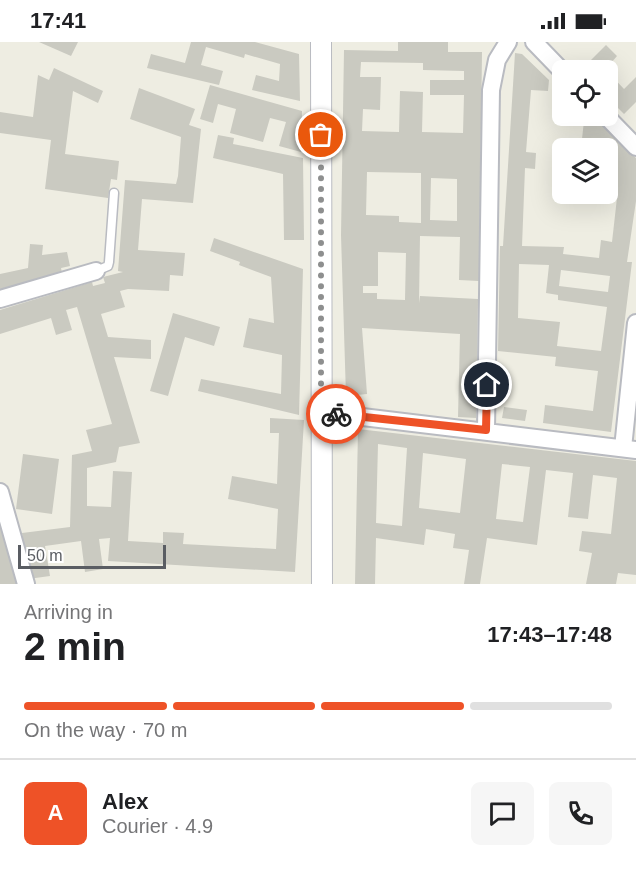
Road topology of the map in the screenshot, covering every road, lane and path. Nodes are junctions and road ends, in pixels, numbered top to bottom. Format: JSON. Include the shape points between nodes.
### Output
{"nodes":[{"id":1,"x":321,"y":42,"type":"edge"},
{"id":2,"x":508,"y":42,"type":"edge"},
{"id":3,"x":534,"y":42,"type":"edge"},
{"id":4,"x":552,"y":61,"type":"edge"},
{"id":5,"x":616,"y":126,"type":"edge"},
{"id":6,"x":636,"y":147,"type":"edge"},
{"id":7,"x":114,"y":193,"type":"dead end"},
{"id":8,"x":96,"y":271,"type":"joint"},
{"id":9,"x":0,"y":299,"type":"edge"},
{"id":10,"x":636,"y":323,"type":"edge"},
{"id":11,"x":321,"y":412,"type":"junction"},
{"id":12,"x":486,"y":430,"type":"junction"},
{"id":13,"x":630,"y":449,"type":"edge"},
{"id":14,"x":0,"y":492,"type":"edge"},
{"id":15,"x":26,"y":584,"type":"edge"},
{"id":16,"x":322,"y":584,"type":"edge"}],
"edges":[{"from":1,"to":11,"type":"street"},
{"from":2,"to":12,"type":"street","via":[[497,60],[491,90]]},
{"from":3,"to":4,"type":"street"},
{"from":5,"to":6,"type":"street"},
{"from":7,"to":8,"type":"lane","via":[[109,262]]},
{"from":8,"to":9,"type":"street"},
{"from":10,"to":13,"type":"street"},
{"from":11,"to":12,"type":"street"},
{"from":11,"to":16,"type":"street"},
{"from":12,"to":13,"type":"street"},
{"from":14,"to":15,"type":"street"}]}
